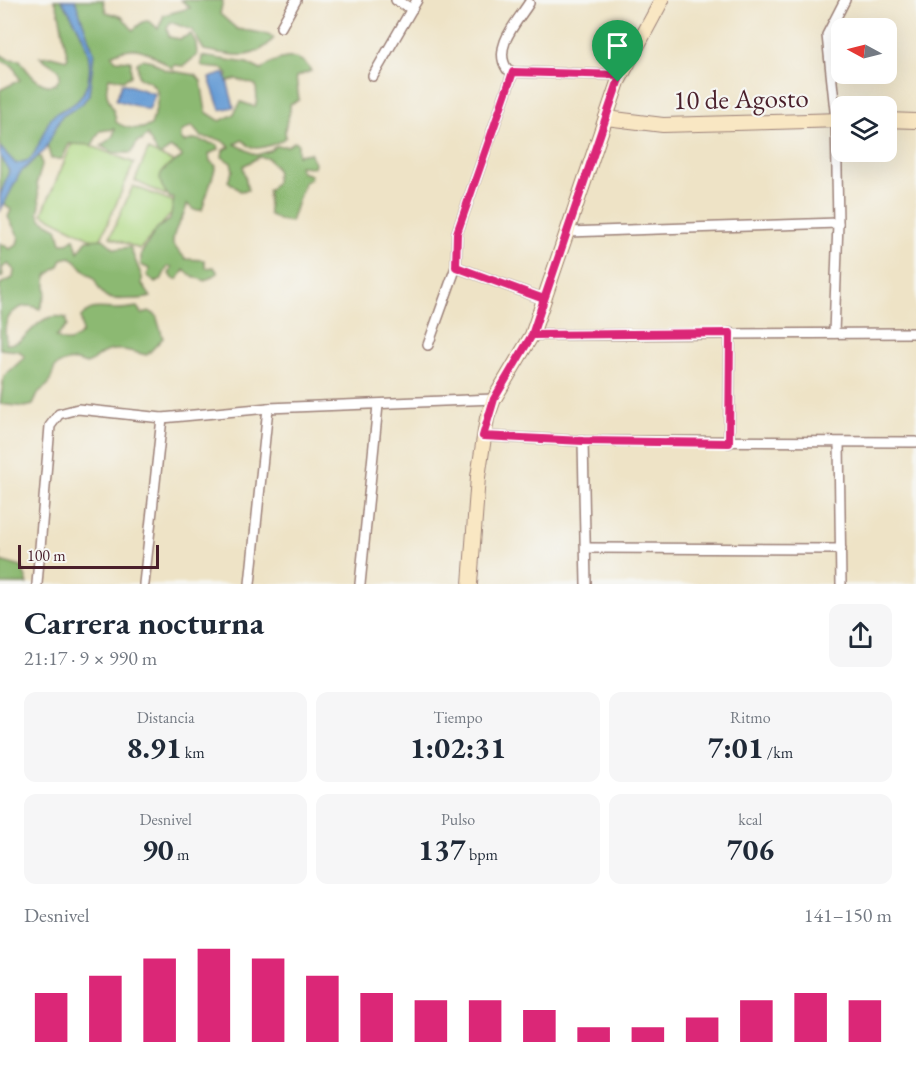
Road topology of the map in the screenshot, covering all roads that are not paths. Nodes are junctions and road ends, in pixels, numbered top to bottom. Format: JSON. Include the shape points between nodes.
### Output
{"nodes":[{"id":1,"x":296,"y":0,"type":"edge"},
{"id":2,"x":396,"y":0,"type":"edge"},
{"id":3,"x":417,"y":0,"type":"edge"},
{"id":4,"x":845,"y":0,"type":"edge"},
{"id":5,"x":660,"y":1,"type":"edge"},
{"id":6,"x":529,"y":3,"type":"dead end"},
{"id":7,"x":412,"y":9,"type":"junction"},
{"id":8,"x":281,"y":27,"type":"dead end"},
{"id":9,"x":513,"y":72,"type":"junction"},
{"id":10,"x":621,"y":75,"type":"junction"},
{"id":11,"x":373,"y":76,"type":"dead end"},
{"id":12,"x":836,"y":96,"type":"edge"},
{"id":13,"x":606,"y":118,"type":"junction"},
{"id":14,"x":831,"y":120,"type":"edge"},
{"id":15,"x":897,"y":120,"type":"edge"},
{"id":16,"x":916,"y":120,"type":"edge"},
{"id":17,"x":839,"y":162,"type":"edge"},
{"id":18,"x":838,"y":223,"type":"junction"},
{"id":19,"x":568,"y":232,"type":"junction"},
{"id":20,"x":456,"y":267,"type":"junction"},
{"id":21,"x":544,"y":299,"type":"junction"},
{"id":22,"x":730,"y":333,"type":"junction"},
{"id":23,"x":834,"y":333,"type":"junction"},
{"id":24,"x":916,"y":333,"type":"edge"},
{"id":25,"x":532,"y":335,"type":"junction"},
{"id":26,"x":428,"y":345,"type":"dead end"},
{"id":27,"x":494,"y":399,"type":"junction"},
{"id":28,"x":378,"y":405,"type":"junction"},
{"id":29,"x":268,"y":408,"type":"junction"},
{"id":30,"x":162,"y":418,"type":"junction"},
{"id":31,"x":483,"y":436,"type":"junction"},
{"id":32,"x":583,"y":441,"type":"junction"},
{"id":33,"x":916,"y":442,"type":"edge"},
{"id":34,"x":729,"y":443,"type":"junction"},
{"id":35,"x":839,"y":443,"type":"junction"},
{"id":36,"x":586,"y":548,"type":"junction"},
{"id":37,"x":841,"y":549,"type":"junction"},
{"id":38,"x":37,"y":584,"type":"edge"},
{"id":39,"x":144,"y":584,"type":"edge"},
{"id":40,"x":250,"y":584,"type":"edge"},
{"id":41,"x":360,"y":584,"type":"edge"},
{"id":42,"x":470,"y":584,"type":"edge"},
{"id":43,"x":586,"y":584,"type":"edge"},
{"id":44,"x":841,"y":584,"type":"edge"}],
"edges":[{"from":1,"to":8,"type":"street"},
{"from":2,"to":7,"type":"street"},
{"from":3,"to":7,"type":"street"},
{"from":4,"to":12,"type":"street","via":[[827,30]]},
{"from":5,"to":10,"type":"main road"},
{"from":6,"to":9,"type":"street","via":[[502,46],[500,56]]},
{"from":7,"to":11,"type":"street"},
{"from":9,"to":10,"type":"street"},
{"from":9,"to":20,"type":"street","via":[[457,233]]},
{"from":10,"to":13,"type":"main road"},
{"from":13,"to":14,"type":"main road","name":"10 de Agosto","via":[[663,125]]},
{"from":13,"to":19,"type":"main road"},
{"from":15,"to":16,"type":"main road"},
{"from":17,"to":18,"type":"street"},
{"from":18,"to":19,"type":"street"},
{"from":18,"to":23,"type":"street"},
{"from":19,"to":21,"type":"main road"},
{"from":20,"to":21,"type":"street"},
{"from":20,"to":26,"type":"street"},
{"from":21,"to":25,"type":"main road"},
{"from":22,"to":23,"type":"street"},
{"from":22,"to":25,"type":"street"},
{"from":22,"to":34,"type":"street"},
{"from":23,"to":24,"type":"street"},
{"from":25,"to":27,"type":"main road"},
{"from":27,"to":28,"type":"street"},
{"from":27,"to":31,"type":"main road"},
{"from":28,"to":29,"type":"street"},
{"from":28,"to":41,"type":"street"},
{"from":29,"to":30,"type":"street"},
{"from":29,"to":40,"type":"street"},
{"from":30,"to":38,"type":"street","via":[[78,409],[59,414],[50,426]]},
{"from":30,"to":39,"type":"street"},
{"from":31,"to":32,"type":"street"},
{"from":31,"to":42,"type":"main road"},
{"from":32,"to":34,"type":"street"},
{"from":32,"to":36,"type":"street"},
{"from":33,"to":35,"type":"street"},
{"from":34,"to":35,"type":"street"},
{"from":35,"to":37,"type":"street"},
{"from":36,"to":37,"type":"street"},
{"from":36,"to":43,"type":"street"},
{"from":37,"to":44,"type":"street"}]}
